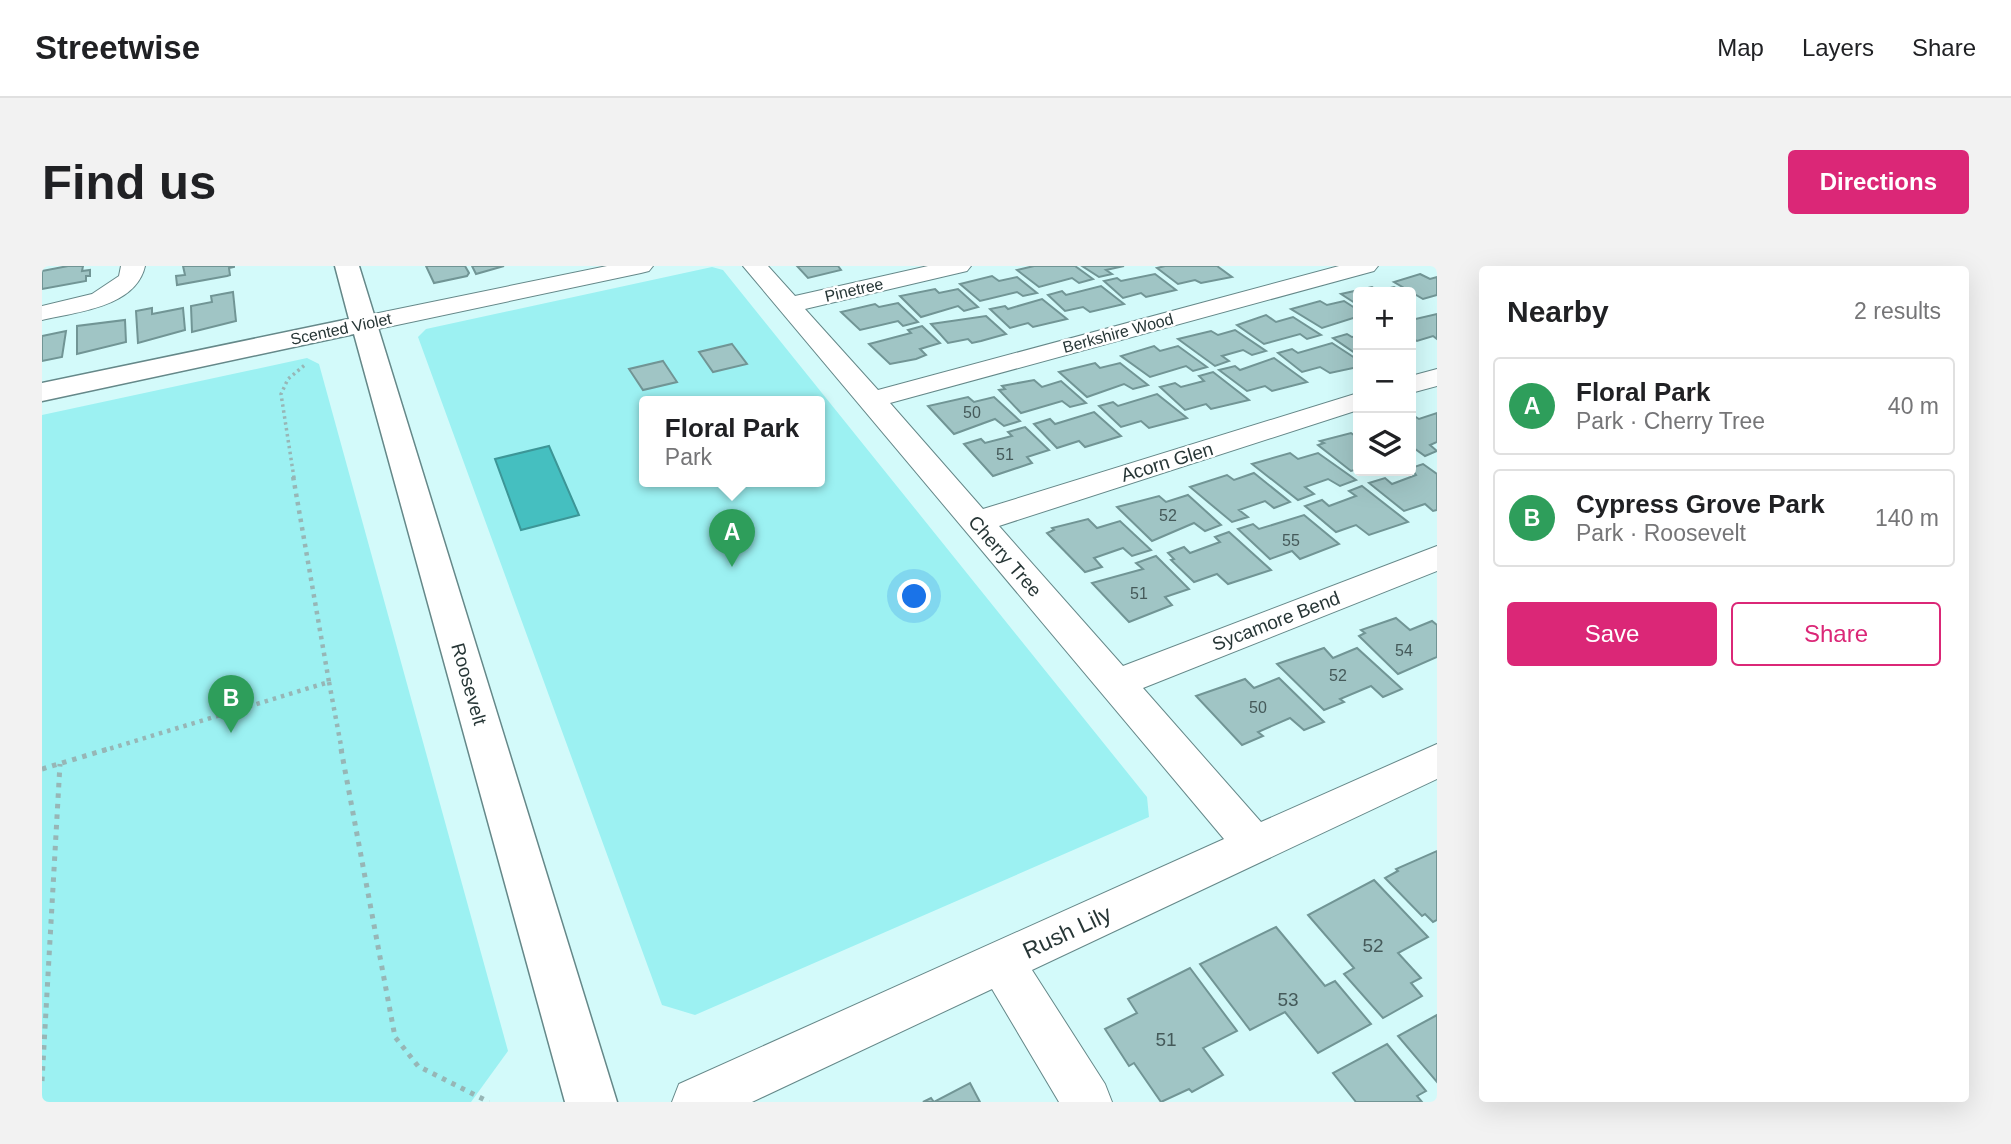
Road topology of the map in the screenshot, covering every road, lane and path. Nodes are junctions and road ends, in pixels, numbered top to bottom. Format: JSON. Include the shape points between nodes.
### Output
{"nodes":[{"id":1,"x":132,"y":266,"type":"edge"},
{"id":2,"x":347,"y":266,"type":"edge"},
{"id":3,"x":641,"y":266,"type":"edge"},
{"id":4,"x":755,"y":266,"type":"edge"},
{"id":5,"x":959,"y":266,"type":"edge"},
{"id":6,"x":1366,"y":266,"type":"edge"},
{"id":7,"x":554,"y":275,"type":"edge"},
{"id":8,"x":789,"y":305,"type":"junction"},
{"id":9,"x":42,"y":313,"type":"edge"},
{"id":10,"x":364,"y":324,"type":"junction"},
{"id":11,"x":311,"y":359,"type":"dead end"},
{"id":12,"x":1437,"y":377,"type":"edge"},
{"id":13,"x":1416,"y":383,"type":"edge"},
{"id":14,"x":42,"y":392,"type":"edge"},
{"id":15,"x":871,"y":400,"type":"junction"},
{"id":16,"x":1353,"y":403,"type":"edge"},
{"id":17,"x":976,"y":522,"type":"junction"},
{"id":18,"x":1437,"y":558,"type":"edge"},
{"id":19,"x":329,"y":682,"type":"junction"},
{"id":20,"x":1115,"y":684,"type":"junction"},
{"id":21,"x":1437,"y":761,"type":"edge"},
{"id":22,"x":60,"y":764,"type":"junction"},
{"id":23,"x":42,"y":769,"type":"edge"},
{"id":24,"x":1255,"y":845,"type":"junction"},
{"id":25,"x":1001,"y":962,"type":"junction"},
{"id":26,"x":43,"y":1044,"type":"edge"},
{"id":27,"x":42,"y":1081,"type":"edge"},
{"id":28,"x":489,"y":1102,"type":"edge"},
{"id":29,"x":591,"y":1102,"type":"edge"},
{"id":30,"x":697,"y":1102,"type":"edge"},
{"id":31,"x":1087,"y":1102,"type":"edge"}],
"edges":[{"from":1,"to":9,"type":"street","via":[[130,279],[112,293]]},
{"from":2,"to":10,"type":"street","name":"Roosevelt"},
{"from":3,"to":7,"type":"street","name":"Scented Violet"},
{"from":4,"to":8,"type":"street","name":"Cherry Tree"},
{"from":5,"to":8,"type":"street","name":"Pinetree"},
{"from":6,"to":15,"type":"street","name":"Berkshire Wood"},
{"from":7,"to":10,"type":"street","name":"Scented Violet"},
{"from":8,"to":15,"type":"street","name":"Cherry Tree"},
{"from":10,"to":14,"type":"street","name":"Scented Violet"},
{"from":10,"to":29,"type":"street","name":"Roosevelt"},
{"from":11,"to":19,"type":"path","via":[[288,377],[280,400]]},
{"from":12,"to":13,"type":"street"},
{"from":15,"to":17,"type":"street","name":"Cherry Tree"},
{"from":16,"to":17,"type":"street","name":"Acorn Glen"},
{"from":17,"to":20,"type":"street","name":"Cherry Tree"},
{"from":18,"to":20,"type":"street","name":"Sycamore Bend"},
{"from":19,"to":22,"type":"path"},
{"from":19,"to":28,"type":"path","via":[[395,1037],[418,1066]]},
{"from":20,"to":24,"type":"street","name":"Cherry Tree"},
{"from":21,"to":24,"type":"street","name":"Rush Lily"},
{"from":22,"to":23,"type":"path"},
{"from":22,"to":26,"type":"path"},
{"from":24,"to":25,"type":"street","name":"Rush Lily"},
{"from":25,"to":30,"type":"street","name":"Rush Lily"},
{"from":25,"to":31,"type":"street"},
{"from":26,"to":27,"type":"path"}]}
